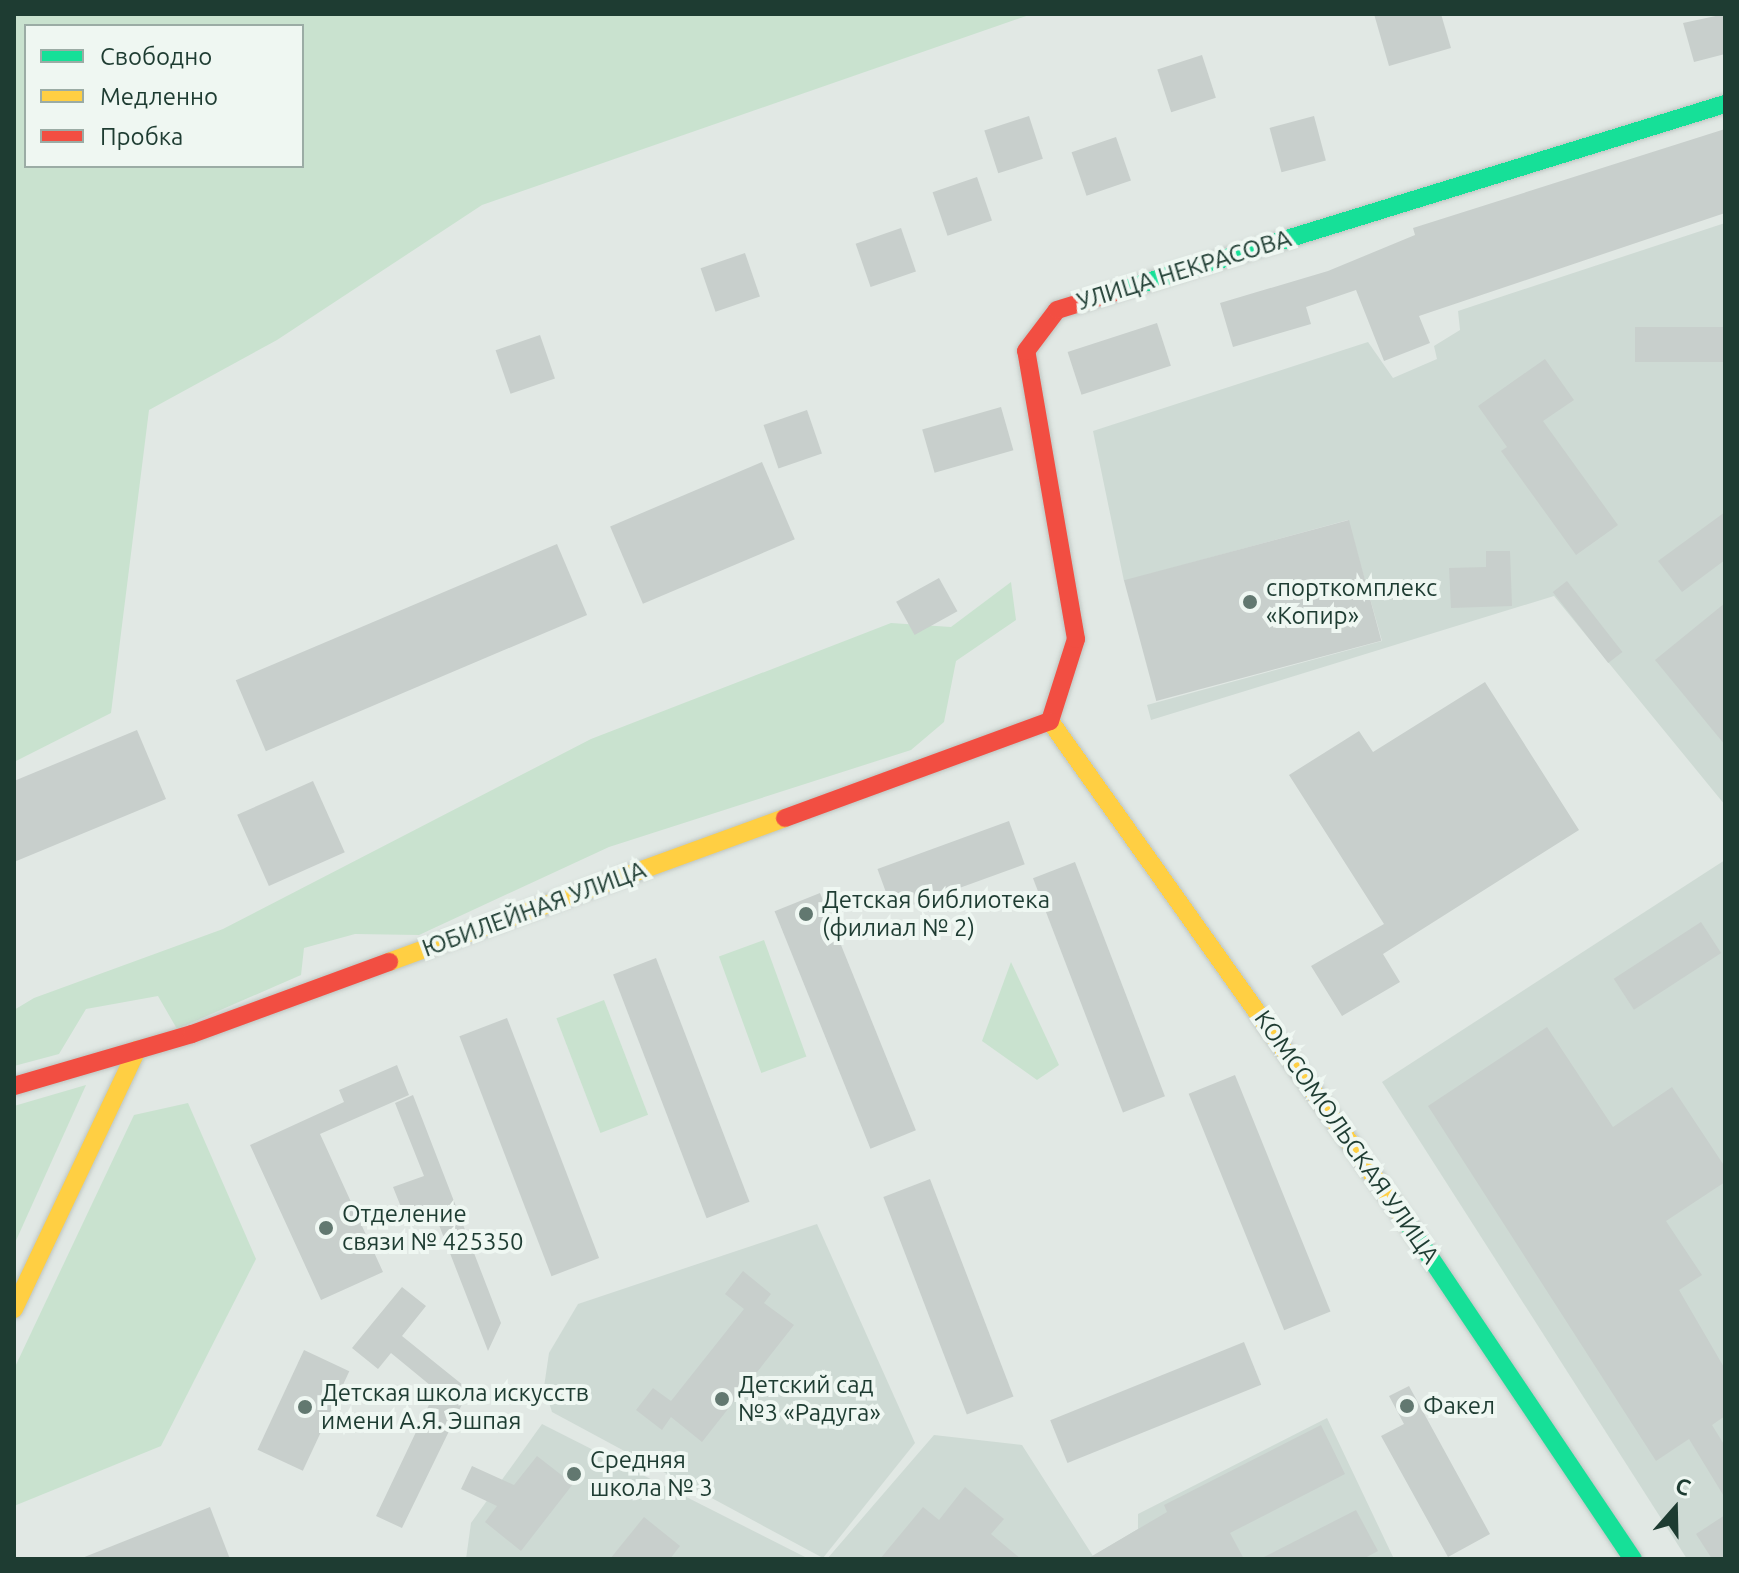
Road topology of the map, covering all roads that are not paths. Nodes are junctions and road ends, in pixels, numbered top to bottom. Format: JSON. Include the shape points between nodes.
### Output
{"nodes":[{"id":1,"x":1725,"y":104,"type":"edge"},
{"id":2,"x":1050,"y":721,"type":"junction"},
{"id":3,"x":137,"y":1050,"type":"junction"},
{"id":4,"x":14,"y":1086,"type":"edge"},
{"id":5,"x":14,"y":1309,"type":"edge"},
{"id":6,"x":1633,"y":1559,"type":"edge"}],
"edges":[{"from":1,"to":2,"type":"street","name":"УЛИЦА НЕКРАСОВА","via":[[1057,310],[1026,351],[1076,639]]},
{"from":2,"to":3,"type":"street","name":"ЮБИЛЕЙНАЯ УЛИЦА"},
{"from":2,"to":6,"type":"street","name":"КОМСОМОЛЬСКАЯ УЛИЦА","via":[[1496,1347]]},
{"from":3,"to":4,"type":"street","name":"ЮБИЛЕЙНАЯ УЛИЦА"},
{"from":3,"to":5,"type":"street"}]}
